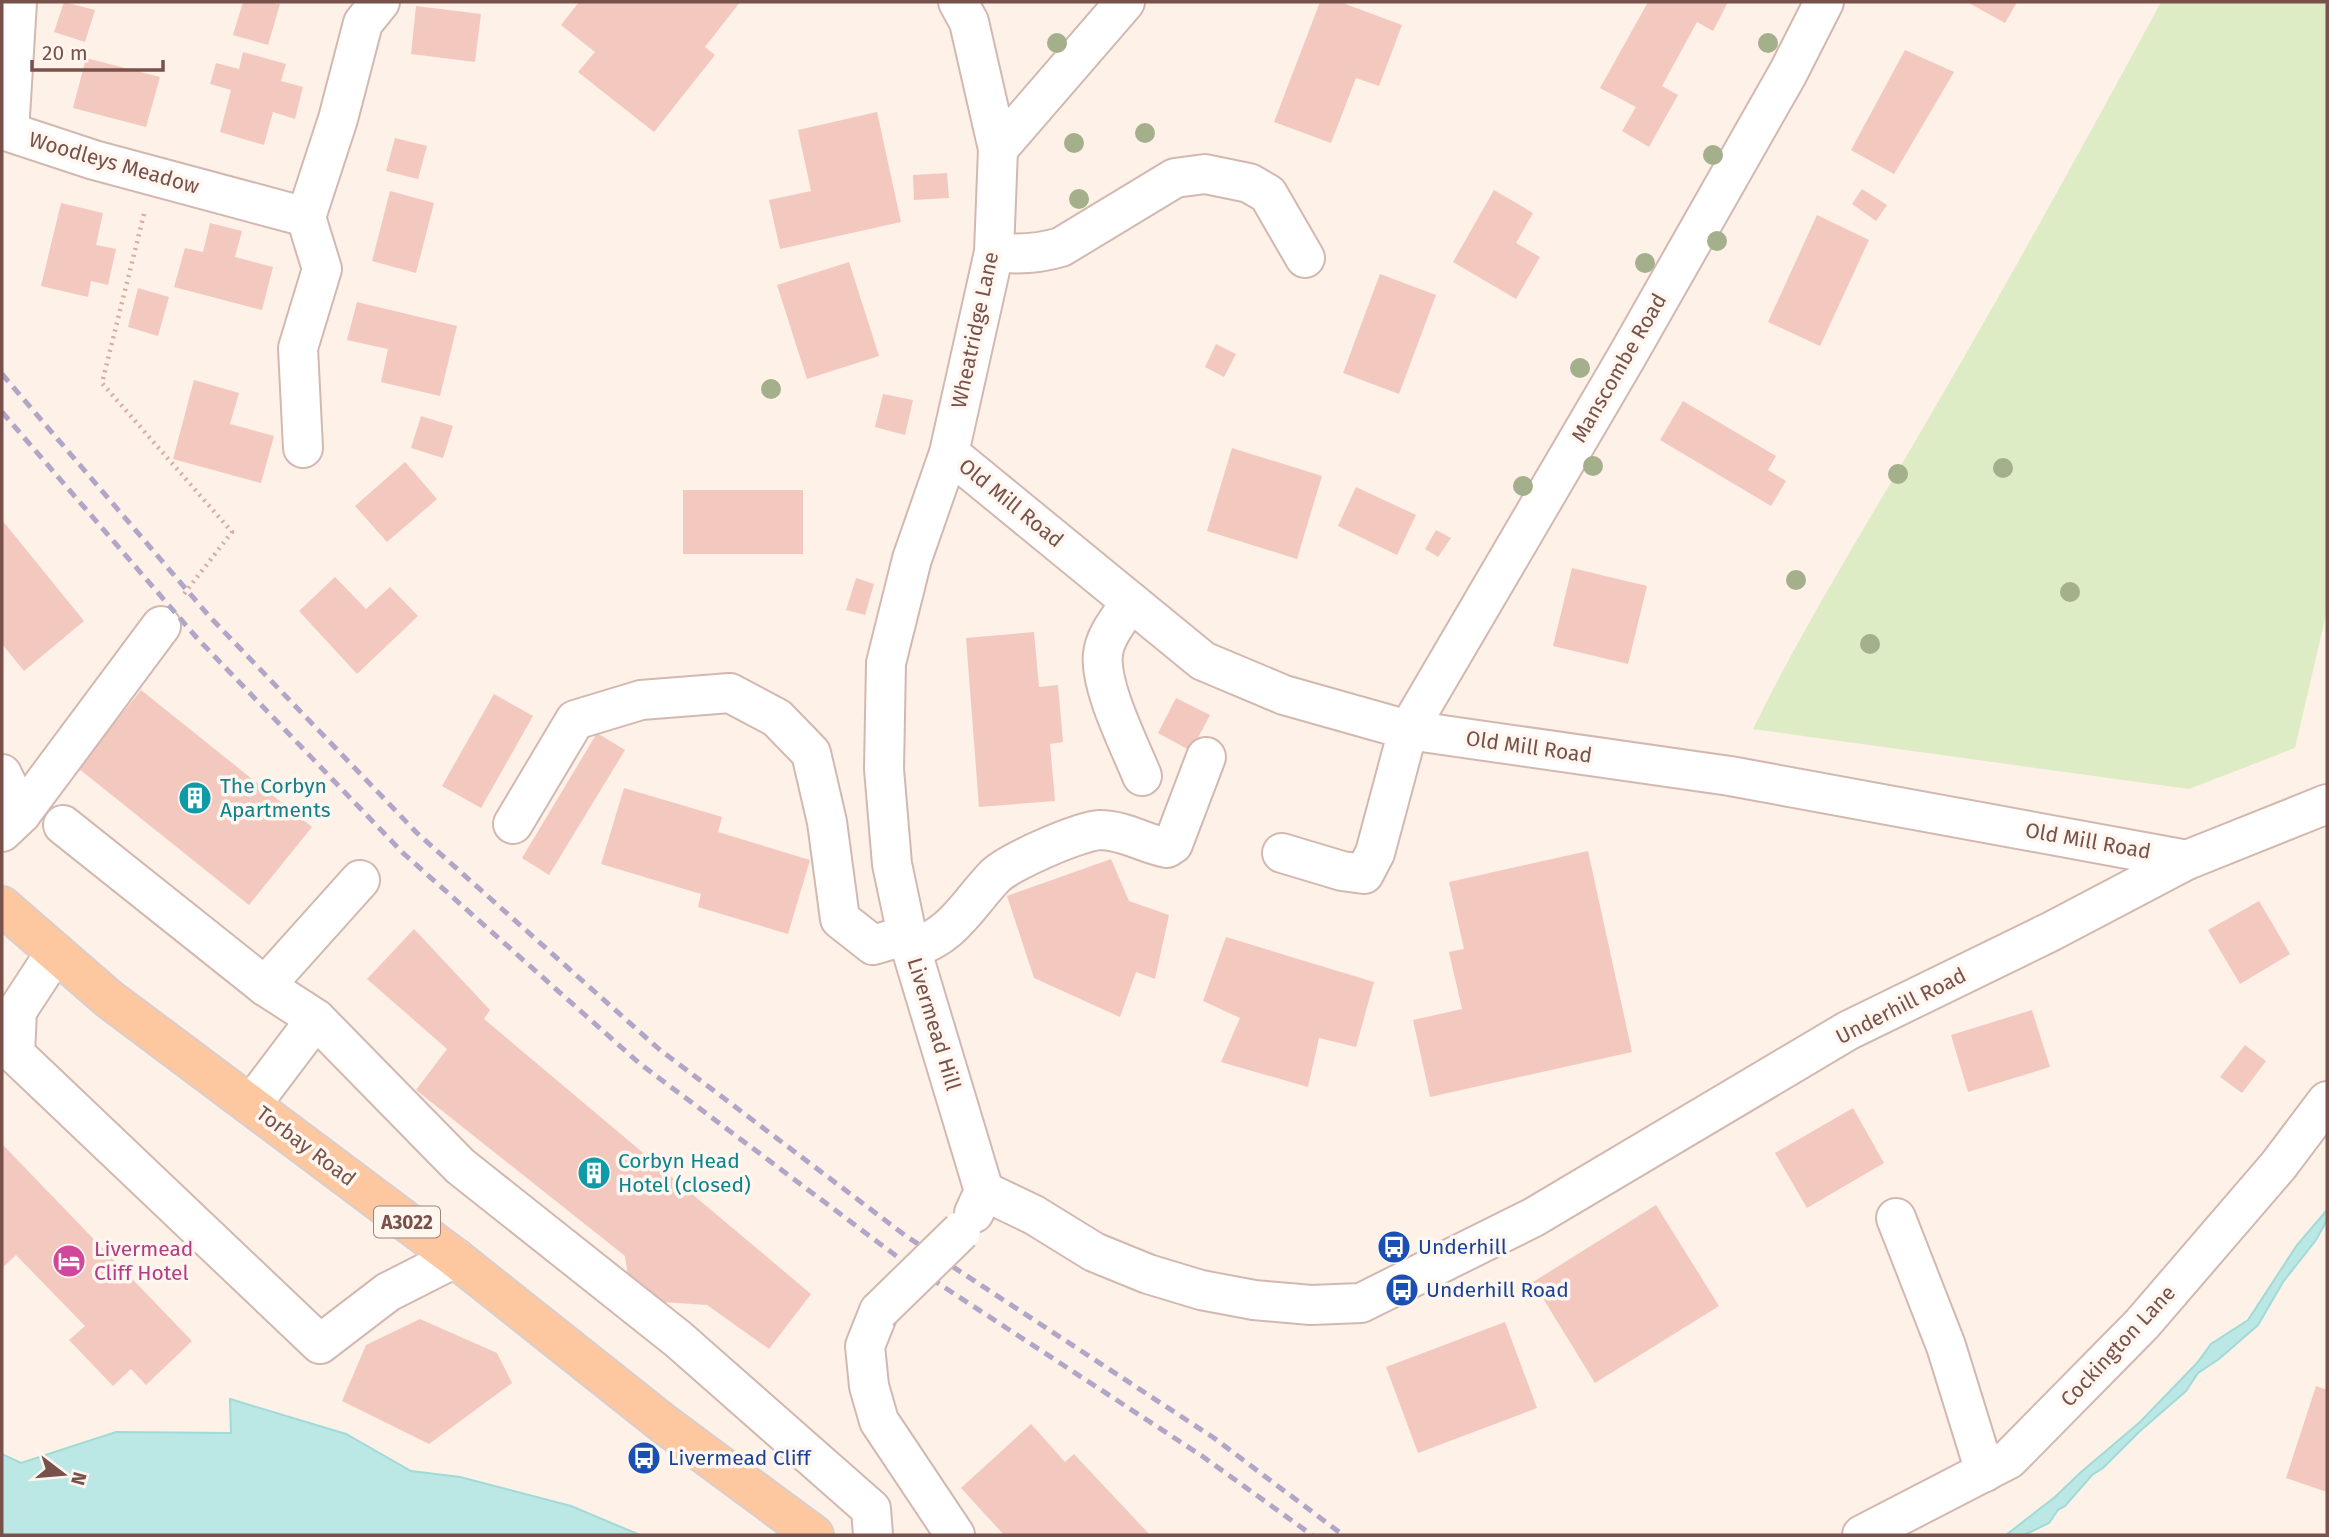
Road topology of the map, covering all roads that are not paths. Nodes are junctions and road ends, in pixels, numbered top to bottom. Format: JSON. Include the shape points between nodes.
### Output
{"nodes":[{"id":1,"x":16,"y":2,"type":"edge"},
{"id":2,"x":380,"y":2,"type":"edge"},
{"id":3,"x":958,"y":2,"type":"edge"},
{"id":4,"x":1125,"y":2,"type":"edge"},
{"id":5,"x":1825,"y":2,"type":"edge"},
{"id":6,"x":998,"y":149,"type":"junction"},
{"id":7,"x":306,"y":217,"type":"junction"},
{"id":8,"x":994,"y":252,"type":"junction"},
{"id":9,"x":1305,"y":258,"type":"dead end"},
{"id":10,"x":303,"y":448,"type":"dead end"},
{"id":11,"x":949,"y":453,"type":"junction"},
{"id":12,"x":1131,"y":602,"type":"junction"},
{"id":13,"x":161,"y":626,"type":"road end"},
{"id":14,"x":1408,"y":730,"type":"junction"},
{"id":15,"x":1206,"y":757,"type":"dead end"},
{"id":16,"x":2,"y":774,"type":"edge"},
{"id":17,"x":1142,"y":776,"type":"dead end"},
{"id":18,"x":2327,"y":804,"type":"edge"},
{"id":19,"x":11,"y":823,"type":"edge"},
{"id":20,"x":513,"y":824,"type":"dead end"},
{"id":21,"x":63,"y":825,"type":"dead end"},
{"id":22,"x":1282,"y":853,"type":"dead end"},
{"id":23,"x":2188,"y":860,"type":"junction"},
{"id":24,"x":360,"y":880,"type":"dead end"},
{"id":25,"x":2,"y":907,"type":"edge"},
{"id":26,"x":909,"y":942,"type":"junction"},
{"id":27,"x":55,"y":953,"type":"junction"},
{"id":28,"x":265,"y":986,"type":"junction"},
{"id":29,"x":316,"y":1019,"type":"junction"},
{"id":30,"x":2327,"y":1101,"type":"edge"},
{"id":31,"x":251,"y":1105,"type":"junction"},
{"id":32,"x":984,"y":1191,"type":"junction"},
{"id":33,"x":1896,"y":1218,"type":"dead end"},
{"id":34,"x":455,"y":1258,"type":"junction"},
{"id":35,"x":1985,"y":1472,"type":"junction"},
{"id":36,"x":814,"y":1535,"type":"edge"},
{"id":37,"x":873,"y":1535,"type":"edge"},
{"id":38,"x":955,"y":1535,"type":"edge"},
{"id":39,"x":1863,"y":1535,"type":"edge"}],
"edges":[{"from":1,"to":7,"type":"street","name":"Woodleys Meadow","via":[[9,132]]},
{"from":2,"to":7,"type":"street","via":[[363,23]]},
{"from":3,"to":6,"type":"street","name":"Wheatridge Lane","via":[[969,22]]},
{"from":4,"to":6,"type":"street"},
{"from":5,"to":14,"type":"street","name":"Manscombe Road","via":[[1626,358]]},
{"from":6,"to":8,"type":"street","name":"Wheatridge Lane"},
{"from":7,"to":10,"type":"street","via":[[322,270],[298,348]]},
{"from":8,"to":9,"type":"street","via":[[1033,254],[1061,247],[1175,178],[1205,174],[1249,183],[1268,194]]},
{"from":8,"to":11,"type":"street","name":"Wheatridge Lane"},
{"from":11,"to":12,"type":"street","name":"Old Mill Road"},
{"from":11,"to":26,"type":"street","name":"Livermead Hill","via":[[912,559],[886,663],[884,769],[892,864]]},
{"from":12,"to":14,"type":"street","name":"Old Mill Road","via":[[1203,661],[1284,695]]},
{"from":12,"to":17,"type":"street","via":[[1108,637],[1103,654],[1105,680]]},
{"from":13,"to":19,"type":"street"},
{"from":14,"to":22,"type":"street","name":"Manscombe Road","via":[[1375,853],[1364,874]]},
{"from":14,"to":23,"type":"street","name":"Old Mill Road","via":[[1730,776]]},
{"from":15,"to":26,"type":"street","via":[[1173,844],[1167,848],[1115,831],[1086,832],[1006,867],[944,934],[929,944]]},
{"from":16,"to":19,"type":"street"},
{"from":18,"to":23,"type":"street","name":"Underhill Road"},
{"from":20,"to":26,"type":"street","via":[[575,720],[641,700],[730,693],[777,718],[811,753],[827,822],[839,919],[873,945]]},
{"from":21,"to":28,"type":"street"},
{"from":23,"to":32,"type":"street","name":"Underhill Road","via":[[1849,1030],[1534,1217],[1361,1303],[1311,1305],[1201,1290],[1094,1252]]},
{"from":24,"to":28,"type":"street"},
{"from":25,"to":27,"type":"main road","name":"Torbay Road","number":"A3022"},
{"from":26,"to":32,"type":"street","name":"Livermead Hill"},
{"from":27,"to":31,"type":"main road","name":"Torbay Road","number":"A3022"},
{"from":27,"to":34,"type":"street","via":[[17,1011],[15,1054],[320,1344],[388,1292]]},
{"from":28,"to":29,"type":"street"},
{"from":29,"to":31,"type":"street"},
{"from":29,"to":37,"type":"street","via":[[460,1166],[678,1339],[871,1508]]},
{"from":30,"to":35,"type":"street","name":"Cockington Lane","via":[[2278,1166],[2142,1324],[2010,1459]]},
{"from":31,"to":34,"type":"main road","name":"Torbay Road","number":"A3022"},
{"from":32,"to":38,"type":"street","bridge":true,"via":[[961,1231],[879,1311],[865,1346],[879,1421]]},
{"from":33,"to":35,"type":"street","via":[[1946,1346]]},
{"from":34,"to":36,"type":"main road","name":"Torbay Road","number":"A3022"},
{"from":35,"to":39,"type":"street","name":"Cockington Lane"}]}
